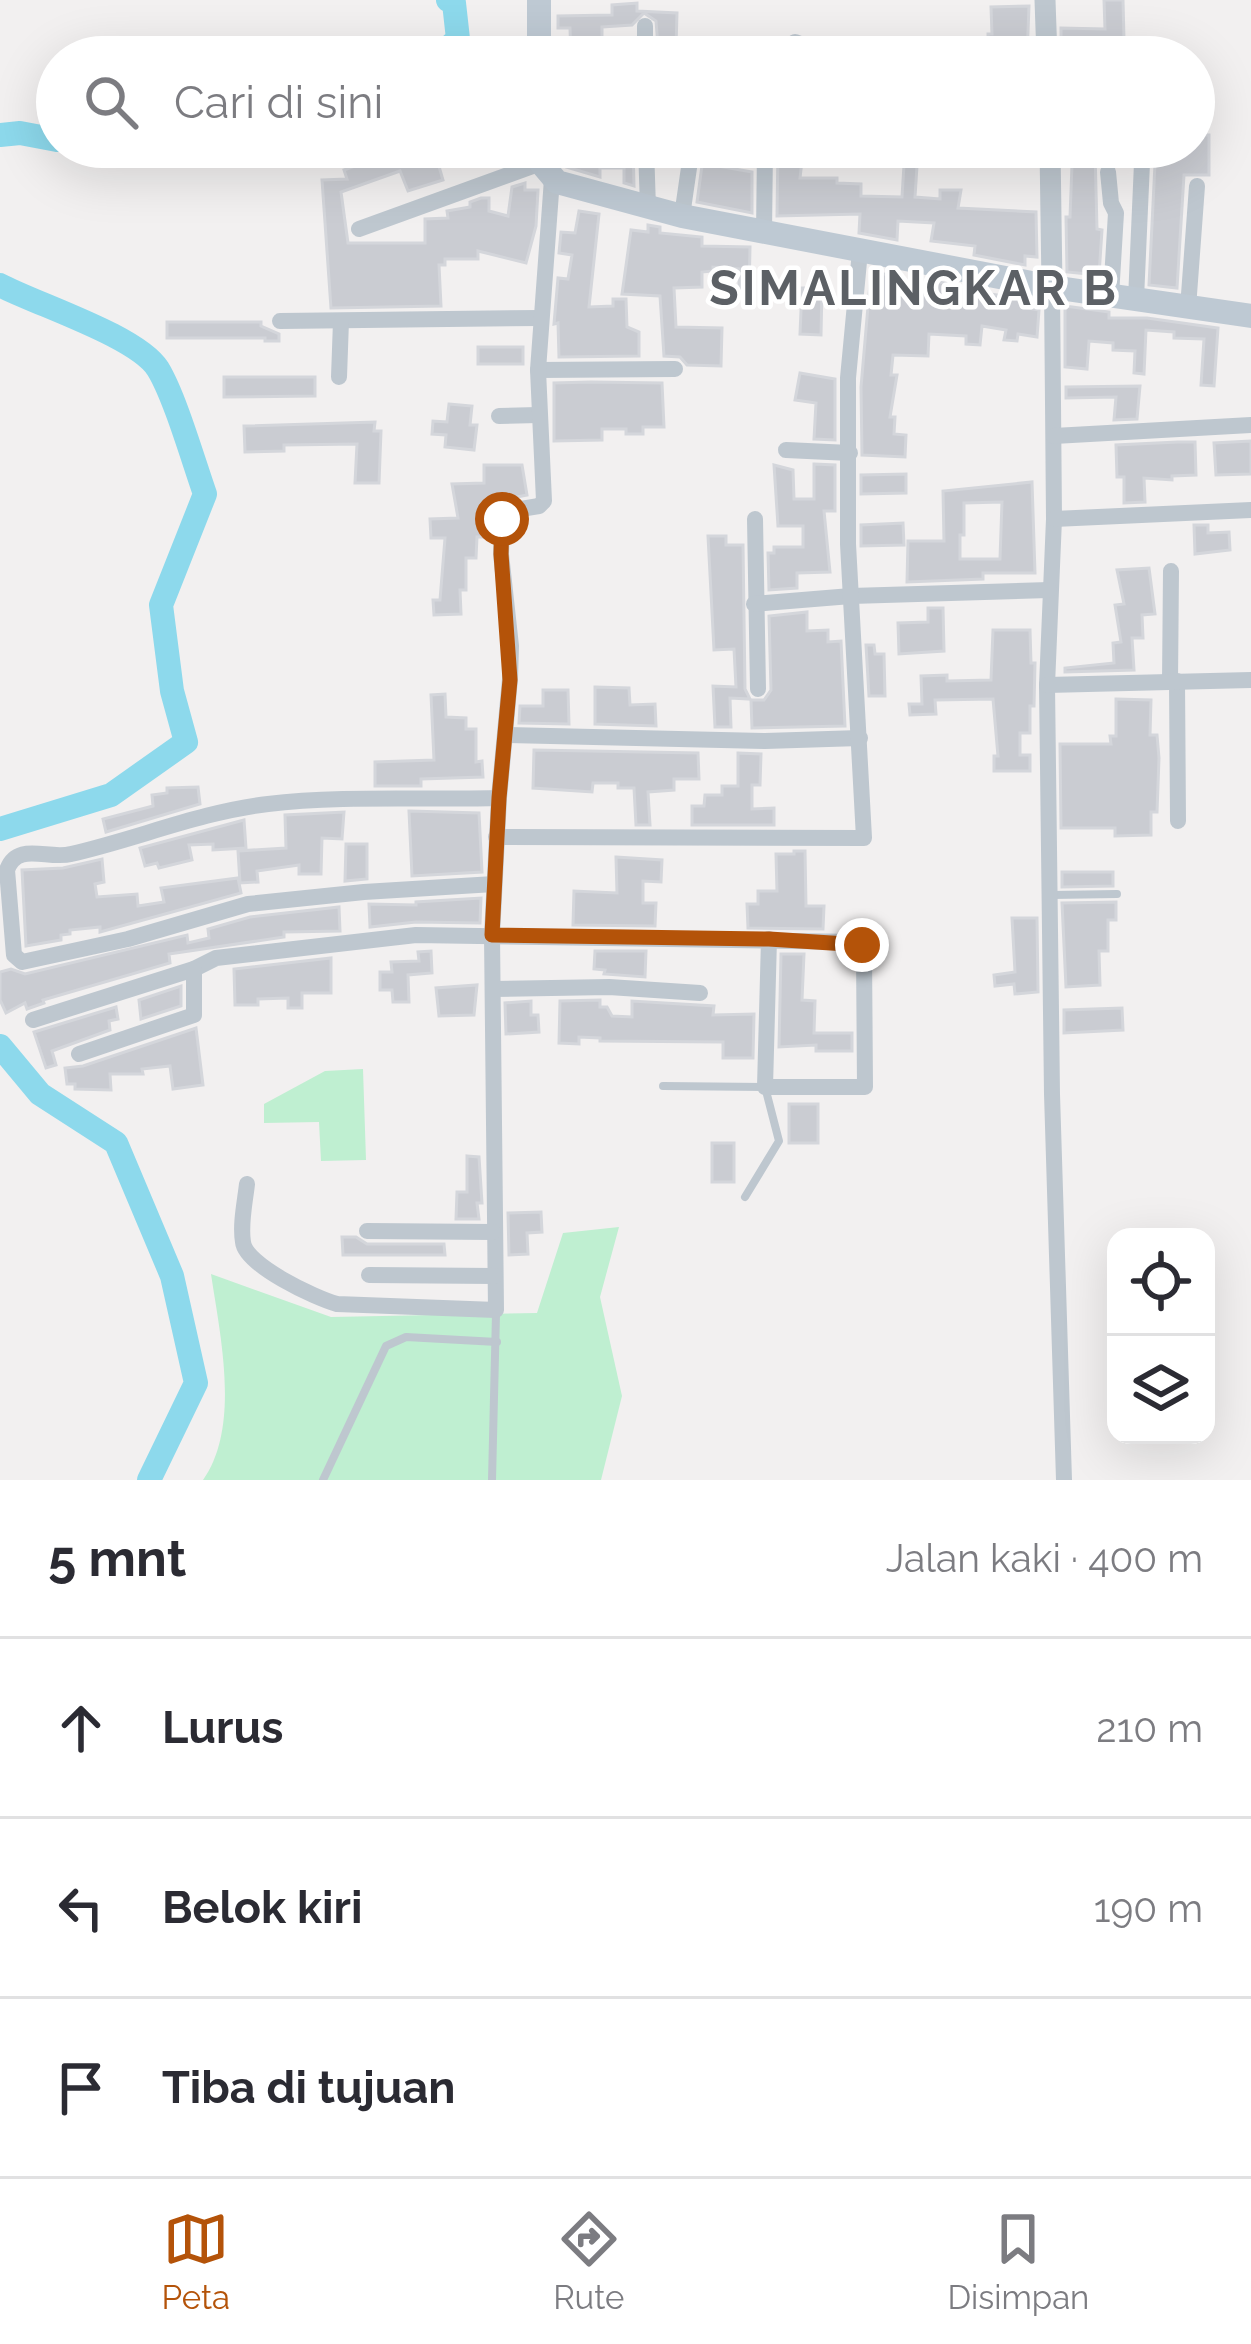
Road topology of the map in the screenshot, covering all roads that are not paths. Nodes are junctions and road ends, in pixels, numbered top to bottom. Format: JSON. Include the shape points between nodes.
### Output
{"nodes":[{"id":1,"x":539,"y":0,"type":"edge"},
{"id":2,"x":1046,"y":0,"type":"edge"},
{"id":3,"x":645,"y":26,"type":"dead end"},
{"id":4,"x":539,"y":36,"type":"edge"},
{"id":5,"x":645,"y":36,"type":"edge"},
{"id":6,"x":1047,"y":36,"type":"edge"},
{"id":7,"x":530,"y":168,"type":"edge"},
{"id":8,"x":544,"y":168,"type":"edge"},
{"id":9,"x":556,"y":168,"type":"edge"},
{"id":10,"x":647,"y":168,"type":"edge"},
{"id":11,"x":689,"y":168,"type":"edge"},
{"id":12,"x":765,"y":168,"type":"edge"},
{"id":13,"x":1050,"y":168,"type":"edge"},
{"id":14,"x":1141,"y":168,"type":"edge"},
{"id":15,"x":1108,"y":172,"type":"dead end"},
{"id":16,"x":1197,"y":186,"type":"dead end"},
{"id":17,"x":648,"y":208,"type":"junction"},
{"id":18,"x":682,"y":216,"type":"junction"},
{"id":19,"x":359,"y":229,"type":"dead end"},
{"id":20,"x":764,"y":234,"type":"junction"},
{"id":21,"x":860,"y":251,"type":"junction"},
{"id":22,"x":1052,"y":287,"type":"junction"},
{"id":23,"x":1123,"y":298,"type":"junction"},
{"id":24,"x":1188,"y":308,"type":"junction"},
{"id":25,"x":1251,"y":316,"type":"edge"},
{"id":26,"x":540,"y":318,"type":"junction"},
{"id":27,"x":280,"y":321,"type":"dead end"},
{"id":28,"x":341,"y":321,"type":"junction"},
{"id":29,"x":675,"y":369,"type":"dead end"},
{"id":30,"x":538,"y":370,"type":"junction"},
{"id":31,"x":339,"y":376,"type":"dead end"},
{"id":32,"x":538,"y":415,"type":"junction"},
{"id":33,"x":500,"y":416,"type":"dead end"},
{"id":34,"x":1251,"y":425,"type":"edge"},
{"id":35,"x":1054,"y":436,"type":"junction"},
{"id":36,"x":786,"y":450,"type":"dead end"},
{"id":37,"x":850,"y":453,"type":"junction"},
{"id":38,"x":1251,"y":510,"type":"edge"},
{"id":39,"x":755,"y":519,"type":"dead end"},
{"id":40,"x":1054,"y":519,"type":"junction"},
{"id":41,"x":1171,"y":572,"type":"dead end"},
{"id":42,"x":1049,"y":590,"type":"junction"},
{"id":43,"x":851,"y":596,"type":"junction"},
{"id":44,"x":754,"y":604,"type":"junction"},
{"id":45,"x":1251,"y":680,"type":"edge"},
{"id":46,"x":1174,"y":681,"type":"junction"},
{"id":47,"x":1048,"y":685,"type":"junction"},
{"id":48,"x":758,"y":689,"type":"dead end"},
{"id":49,"x":505,"y":735,"type":"junction"},
{"id":50,"x":860,"y":738,"type":"junction"},
{"id":51,"x":499,"y":798,"type":"junction"},
{"id":52,"x":1178,"y":821,"type":"dead end"},
{"id":53,"x":496,"y":837,"type":"junction"},
{"id":54,"x":494,"y":884,"type":"junction"},
{"id":55,"x":1117,"y":894,"type":"dead end"},
{"id":56,"x":1050,"y":895,"type":"junction"},
{"id":57,"x":492,"y":935,"type":"junction"},
{"id":58,"x":769,"y":939,"type":"junction"},
{"id":59,"x":194,"y":969,"type":"junction"},
{"id":60,"x":494,"y":989,"type":"junction"},
{"id":61,"x":700,"y":993,"type":"dead end"},
{"id":62,"x":33,"y":1020,"type":"dead end"},
{"id":63,"x":79,"y":1054,"type":"dead end"},
{"id":64,"x":663,"y":1086,"type":"dead end"},
{"id":65,"x":765,"y":1088,"type":"junction"},
{"id":66,"x":247,"y":1184,"type":"dead end"},
{"id":67,"x":745,"y":1197,"type":"dead end"},
{"id":68,"x":367,"y":1231,"type":"dead end"},
{"id":69,"x":493,"y":1232,"type":"junction"},
{"id":70,"x":369,"y":1275,"type":"dead end"},
{"id":71,"x":495,"y":1276,"type":"junction"},
{"id":72,"x":496,"y":1310,"type":"junction"},
{"id":73,"x":497,"y":1342,"type":"junction"},
{"id":74,"x":323,"y":1480,"type":"edge"},
{"id":75,"x":492,"y":1480,"type":"edge"},
{"id":76,"x":1064,"y":1480,"type":"edge"}],
"edges":[{"from":1,"to":4,"type":"main road"},
{"from":2,"to":6,"type":"street"},
{"from":3,"to":5,"type":"street"},
{"from":7,"to":19,"type":"street"},
{"from":8,"to":26,"type":"street"},
{"from":9,"to":17,"type":"main road"},
{"from":10,"to":17,"type":"street"},
{"from":11,"to":18,"type":"street"},
{"from":12,"to":20,"type":"street"},
{"from":13,"to":22,"type":"street"},
{"from":14,"to":23,"type":"street"},
{"from":15,"to":23,"type":"street"},
{"from":16,"to":24,"type":"street"},
{"from":17,"to":18,"type":"main road"},
{"from":18,"to":20,"type":"main road"},
{"from":20,"to":21,"type":"main road"},
{"from":21,"to":22,"type":"main road"},
{"from":21,"to":37,"type":"street"},
{"from":22,"to":23,"type":"main road"},
{"from":22,"to":35,"type":"street"},
{"from":23,"to":24,"type":"main road"},
{"from":24,"to":25,"type":"main road"},
{"from":26,"to":28,"type":"street"},
{"from":26,"to":30,"type":"street"},
{"from":27,"to":28,"type":"street"},
{"from":28,"to":31,"type":"street"},
{"from":29,"to":30,"type":"street"},
{"from":30,"to":32,"type":"street"},
{"from":32,"to":33,"type":"street"},
{"from":32,"to":49,"type":"street","via":[[544,501],[502,519],[511,646]]},
{"from":34,"to":35,"type":"street"},
{"from":35,"to":40,"type":"street"},
{"from":36,"to":37,"type":"street"},
{"from":37,"to":43,"type":"street"},
{"from":38,"to":40,"type":"street"},
{"from":39,"to":44,"type":"street"},
{"from":40,"to":42,"type":"street"},
{"from":41,"to":46,"type":"street"},
{"from":42,"to":43,"type":"street"},
{"from":42,"to":47,"type":"street"},
{"from":43,"to":44,"type":"street"},
{"from":43,"to":50,"type":"street"},
{"from":44,"to":48,"type":"street"},
{"from":45,"to":46,"type":"street"},
{"from":46,"to":47,"type":"street"},
{"from":46,"to":52,"type":"street"},
{"from":47,"to":56,"type":"street"},
{"from":49,"to":50,"type":"street"},
{"from":49,"to":51,"type":"street"},
{"from":50,"to":53,"type":"street","via":[[862,838]]},
{"from":51,"to":53,"type":"street"},
{"from":51,"to":54,"type":"street","via":[[270,803],[63,856],[21,853],[7,870],[14,955],[22,962],[248,904]]},
{"from":53,"to":54,"type":"street"},
{"from":54,"to":57,"type":"street"},
{"from":55,"to":56,"type":"lane"},
{"from":56,"to":76,"type":"street"},
{"from":57,"to":58,"type":"street"},
{"from":57,"to":59,"type":"street","via":[[273,949]]},
{"from":57,"to":60,"type":"street"},
{"from":58,"to":65,"type":"street"},
{"from":58,"to":65,"type":"street","via":[[862,945],[868,1083]]},
{"from":59,"to":62,"type":"street"},
{"from":59,"to":63,"type":"street","via":[[194,1016]]},
{"from":60,"to":61,"type":"street"},
{"from":60,"to":69,"type":"street"},
{"from":64,"to":65,"type":"lane"},
{"from":65,"to":67,"type":"lane","via":[[778,1141]]},
{"from":66,"to":72,"type":"street","via":[[247,1254],[317,1297]]},
{"from":68,"to":69,"type":"street"},
{"from":69,"to":71,"type":"street"},
{"from":70,"to":71,"type":"street"},
{"from":71,"to":72,"type":"street"},
{"from":72,"to":73,"type":"lane"},
{"from":73,"to":74,"type":"lane","via":[[406,1337],[386,1346]]},
{"from":73,"to":75,"type":"lane"}]}
